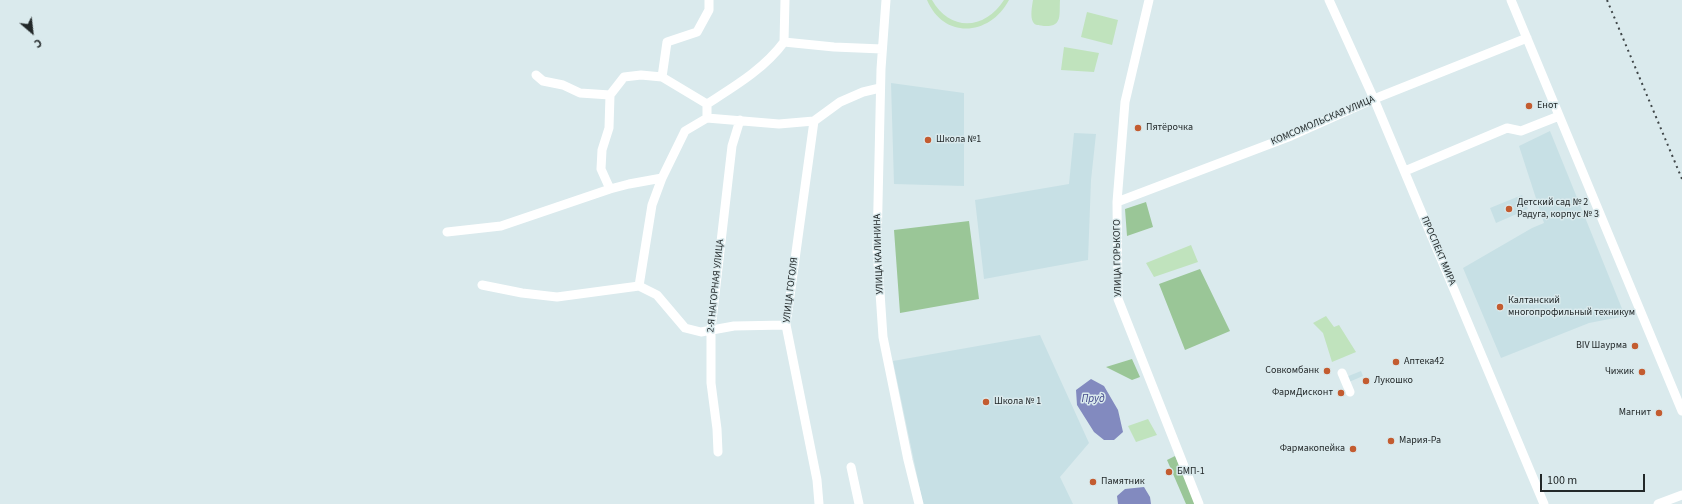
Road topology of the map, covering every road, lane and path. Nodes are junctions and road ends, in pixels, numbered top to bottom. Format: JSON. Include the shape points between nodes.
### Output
{"nodes":[{"id":1,"x":709,"y":0,"type":"edge"},
{"id":2,"x":785,"y":0,"type":"edge"},
{"id":3,"x":886,"y":0,"type":"edge"},
{"id":4,"x":1148,"y":0,"type":"edge"},
{"id":5,"x":1329,"y":0,"type":"edge"},
{"id":6,"x":1511,"y":0,"type":"edge"},
{"id":7,"x":1528,"y":38,"type":"junction"},
{"id":8,"x":784,"y":42,"type":"junction"},
{"id":9,"x":882,"y":49,"type":"junction"},
{"id":10,"x":536,"y":75,"type":"dead end"},
{"id":11,"x":662,"y":77,"type":"junction"},
{"id":12,"x":880,"y":88,"type":"junction"},
{"id":13,"x":610,"y":95,"type":"junction"},
{"id":14,"x":1374,"y":100,"type":"junction"},
{"id":15,"x":707,"y":104,"type":"junction"},
{"id":16,"x":1559,"y":116,"type":"junction"},
{"id":17,"x":707,"y":118,"type":"junction"},
{"id":18,"x":740,"y":120,"type":"junction"},
{"id":19,"x":814,"y":121,"type":"junction"},
{"id":20,"x":1404,"y":171,"type":"junction"},
{"id":21,"x":662,"y":178,"type":"junction"},
{"id":22,"x":610,"y":189,"type":"junction"},
{"id":23,"x":1117,"y":202,"type":"junction"},
{"id":24,"x":447,"y":232,"type":"dead end"},
{"id":25,"x":482,"y":285,"type":"dead end"},
{"id":26,"x":639,"y":286,"type":"junction"},
{"id":27,"x":786,"y":325,"type":"junction"},
{"id":28,"x":711,"y":329,"type":"junction"},
{"id":29,"x":1342,"y":373,"type":"dead end"},
{"id":30,"x":1350,"y":392,"type":"dead end"},
{"id":31,"x":1682,"y":411,"type":"edge"},
{"id":32,"x":718,"y":452,"type":"dead end"},
{"id":33,"x":851,"y":467,"type":"dead end"},
{"id":34,"x":1682,"y":495,"type":"edge"},
{"id":35,"x":818,"y":504,"type":"edge"},
{"id":36,"x":859,"y":504,"type":"edge"},
{"id":37,"x":919,"y":504,"type":"edge"},
{"id":38,"x":1199,"y":504,"type":"edge"},
{"id":39,"x":1544,"y":504,"type":"edge"},
{"id":40,"x":1658,"y":504,"type":"edge"}],
"edges":[{"from":1,"to":11,"type":"street","via":[[709,10],[697,32],[667,42]]},
{"from":2,"to":8,"type":"street"},
{"from":3,"to":9,"type":"street","name":"УЛИЦА КАЛИНИНА"},
{"from":4,"to":23,"type":"street","name":"УЛИЦА ГОРЬКОГО","via":[[1126,102]]},
{"from":5,"to":14,"type":"street","name":"ПРОСПЕКТ МИРА"},
{"from":6,"to":7,"type":"street"},
{"from":7,"to":14,"type":"street","name":"КОМСОМОЛЬСКАЯ УЛИЦА"},
{"from":7,"to":16,"type":"street"},
{"from":8,"to":9,"type":"street"},
{"from":8,"to":15,"type":"street","via":[[773,56],[748,78]]},
{"from":9,"to":12,"type":"street","name":"УЛИЦА КАЛИНИНА"},
{"from":10,"to":13,"type":"street","via":[[544,81],[563,85],[580,93]]},
{"from":11,"to":13,"type":"street","via":[[624,77]]},
{"from":11,"to":15,"type":"street"},
{"from":12,"to":19,"type":"street","via":[[840,102]]},
{"from":12,"to":37,"type":"street","name":"УЛИЦА КАЛИНИНА","via":[[877,248],[883,337]]},
{"from":13,"to":22,"type":"street","via":[[609,128],[602,150],[601,169]]},
{"from":14,"to":20,"type":"street","name":"ПРОСПЕКТ МИРА"},
{"from":14,"to":23,"type":"street","name":"КОМСОМОЛЬСКАЯ УЛИЦА","via":[[1291,136]]},
{"from":15,"to":17,"type":"street"},
{"from":16,"to":20,"type":"street","via":[[1521,131],[1507,128]]},
{"from":16,"to":31,"type":"street"},
{"from":17,"to":18,"type":"street"},
{"from":17,"to":21,"type":"street","via":[[685,131]]},
{"from":18,"to":19,"type":"street","via":[[779,124]]},
{"from":18,"to":28,"type":"street","name":"2-Я НАГОРНАЯ УЛИЦА","via":[[732,146]]},
{"from":19,"to":27,"type":"street","name":"УЛИЦА ГОГОЛЯ"},
{"from":20,"to":39,"type":"street","name":"ПРОСПЕКТ МИРА"},
{"from":21,"to":22,"type":"street"},
{"from":21,"to":26,"type":"street","via":[[652,205]]},
{"from":22,"to":24,"type":"street","via":[[501,226]]},
{"from":23,"to":38,"type":"street","name":"УЛИЦА ГОРЬКОГО","via":[[1118,299]]},
{"from":25,"to":26,"type":"street","via":[[557,297]]},
{"from":26,"to":28,"type":"street","via":[[658,295],[685,328],[701,332]]},
{"from":27,"to":28,"type":"street"},
{"from":27,"to":35,"type":"street","name":"УЛИЦА ГОГОЛЯ","via":[[817,480]]},
{"from":28,"to":32,"type":"street","name":"2-Я НАГОРНАЯ УЛИЦА","via":[[712,383]]},
{"from":29,"to":30,"type":"street"},
{"from":33,"to":36,"type":"street"},
{"from":34,"to":40,"type":"street"}]}
